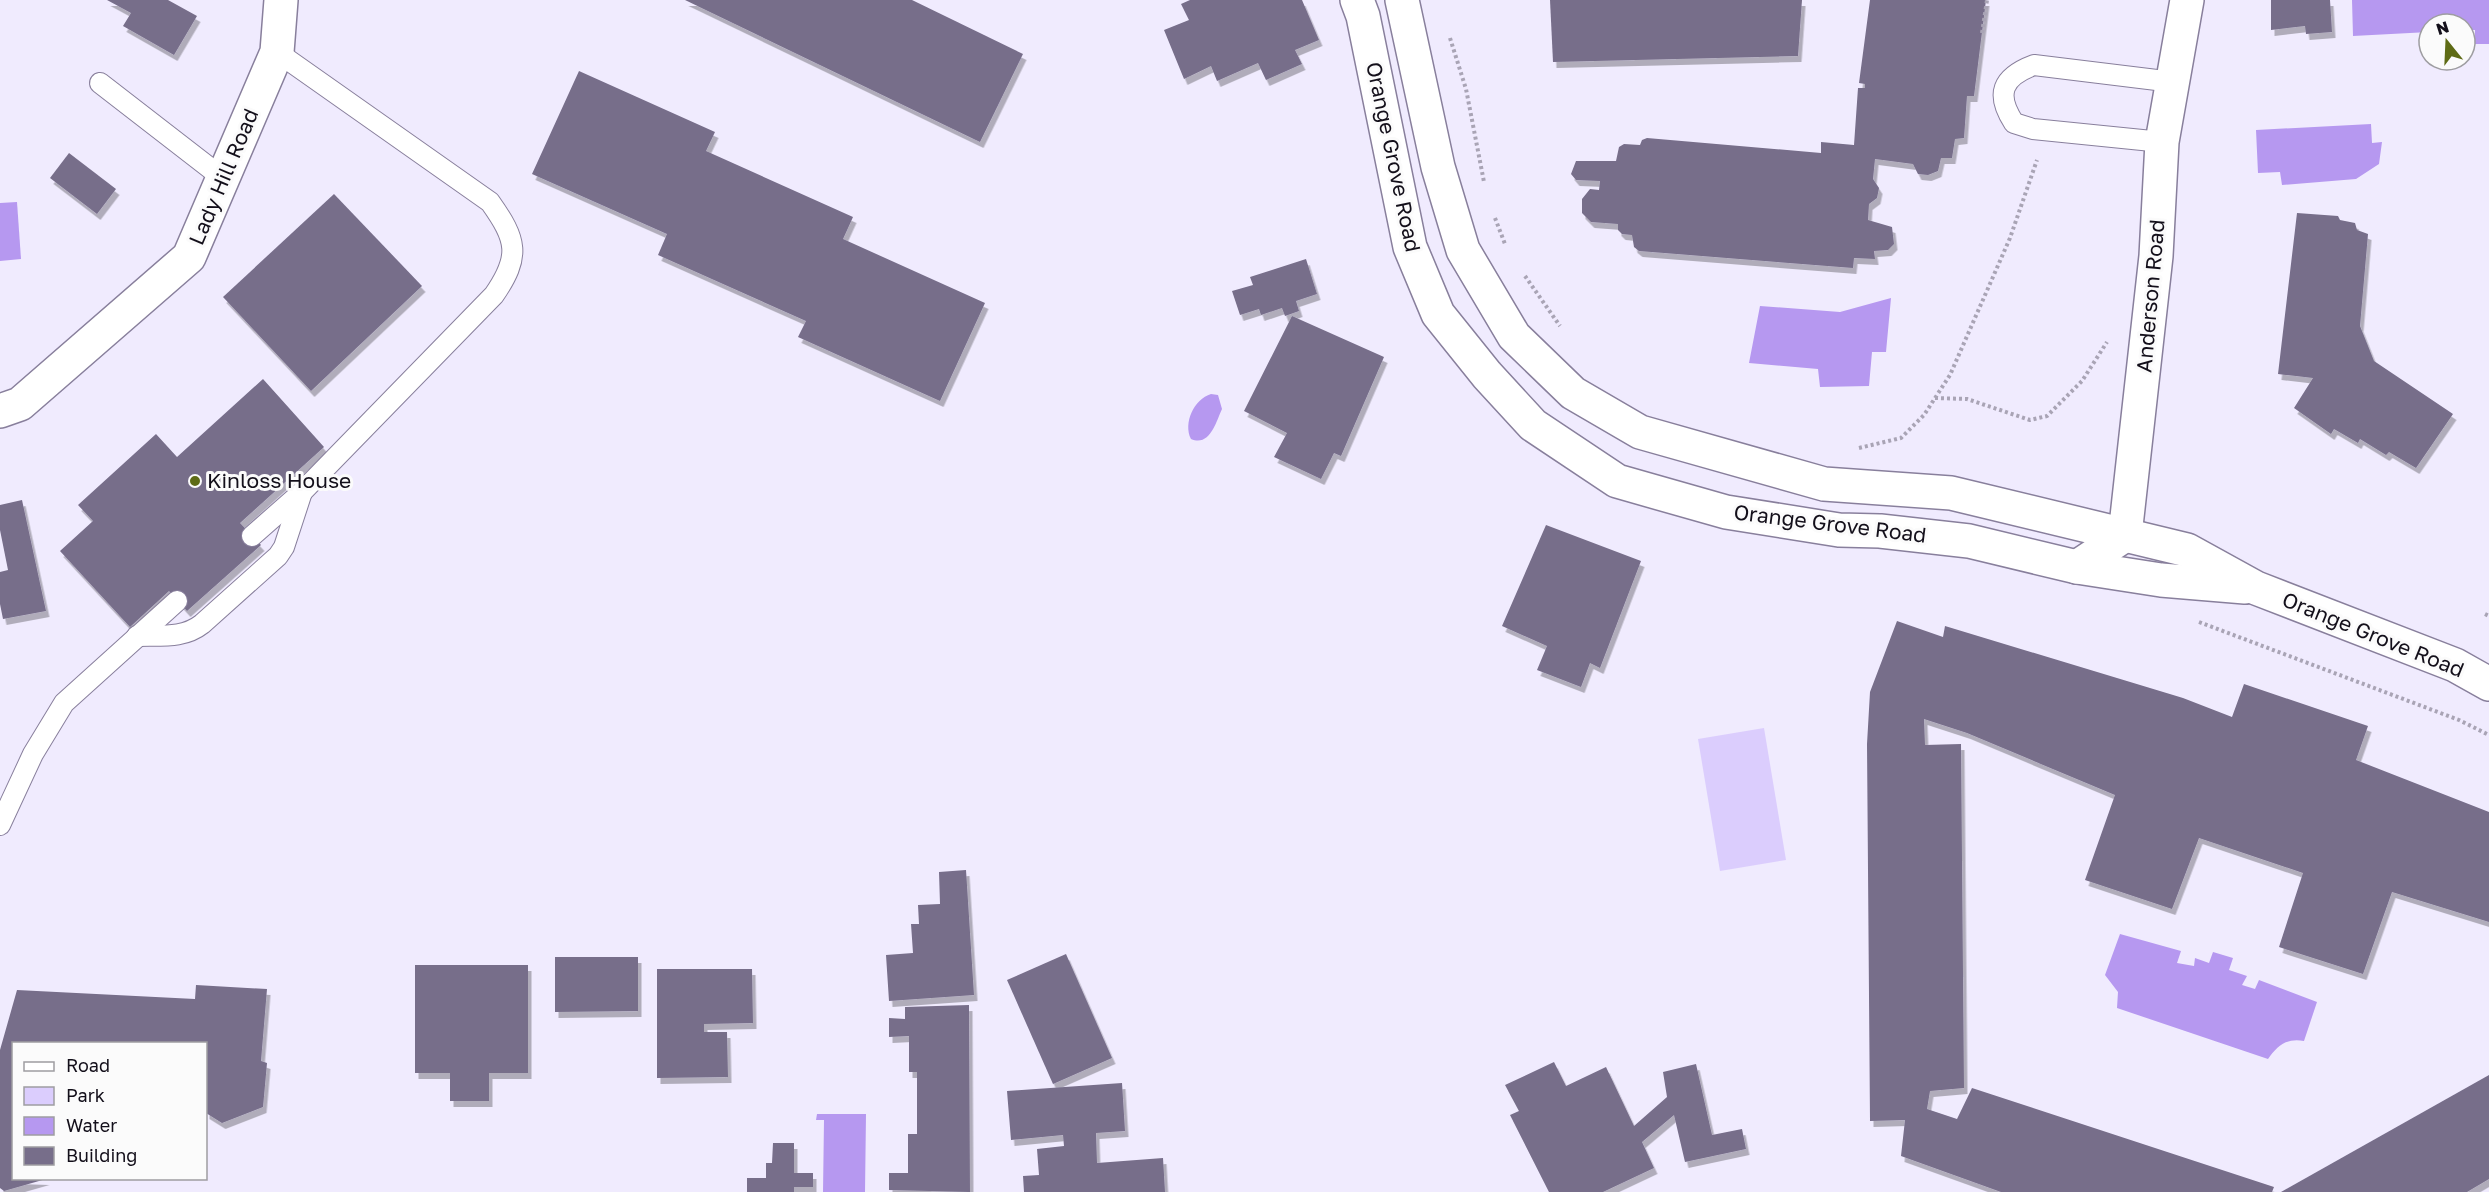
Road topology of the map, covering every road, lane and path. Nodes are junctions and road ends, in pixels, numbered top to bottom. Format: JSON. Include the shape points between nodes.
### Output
{"nodes":[{"id":1,"x":281,"y":0,"type":"edge"},
{"id":2,"x":1357,"y":0,"type":"edge"},
{"id":3,"x":1402,"y":0,"type":"edge"},
{"id":4,"x":1987,"y":0,"type":"edge"},
{"id":5,"x":2187,"y":0,"type":"edge"},
{"id":6,"x":1448,"y":31,"type":"dead end"},
{"id":7,"x":1982,"y":33,"type":"dead end"},
{"id":8,"x":278,"y":52,"type":"junction"},
{"id":9,"x":2173,"y":82,"type":"junction"},
{"id":10,"x":100,"y":83,"type":"dead end"},
{"id":11,"x":2042,"y":130,"type":"junction"},
{"id":12,"x":2162,"y":142,"type":"junction"},
{"id":13,"x":1438,"y":167,"type":"junction"},
{"id":14,"x":1396,"y":174,"type":"junction"},
{"id":15,"x":224,"y":179,"type":"junction"},
{"id":16,"x":1485,"y":188,"type":"dead end"},
{"id":17,"x":1491,"y":208,"type":"dead end"},
{"id":18,"x":1506,"y":247,"type":"dead end"},
{"id":19,"x":1524,"y":275,"type":"dead end"},
{"id":20,"x":1565,"y":332,"type":"dead end"},
{"id":21,"x":2109,"y":337,"type":"dead end"},
{"id":22,"x":1935,"y":398,"type":"junction"},
{"id":23,"x":0,"y":411,"type":"edge"},
{"id":24,"x":1850,"y":450,"type":"dead end"},
{"id":25,"x":302,"y":492,"type":"junction"},
{"id":26,"x":2125,"y":535,"type":"junction"},
{"id":27,"x":252,"y":536,"type":"dead end"},
{"id":28,"x":2077,"y":567,"type":"junction"},
{"id":29,"x":2256,"y":588,"type":"junction"},
{"id":30,"x":177,"y":601,"type":"dead end"},
{"id":31,"x":137,"y":636,"type":"junction"},
{"id":32,"x":2489,"y":684,"type":"edge"},
{"id":33,"x":2372,"y":690,"type":"dead end"},
{"id":34,"x":2489,"y":735,"type":"edge"},
{"id":35,"x":0,"y":825,"type":"edge"}],
"edges":[{"from":1,"to":8,"type":"street","name":"Lady Hill Road"},
{"from":2,"to":14,"type":"street","name":"Orange Grove Road","via":[[1364,16]]},
{"from":3,"to":13,"type":"street","name":"Orange Grove Road"},
{"from":4,"to":7,"type":"path"},
{"from":5,"to":9,"type":"street","name":"Anderson Road"},
{"from":6,"to":16,"type":"path","via":[[1466,89]]},
{"from":8,"to":15,"type":"street","name":"Lady Hill Road"},
{"from":8,"to":25,"type":"lane","via":[[490,202],[508,230],[514,261],[494,295]]},
{"from":9,"to":11,"type":"lane","via":[[2034,64],[2015,72],[2003,90],[2004,108],[2014,123]]},
{"from":9,"to":12,"type":"street","name":"Anderson Road"},
{"from":10,"to":15,"type":"lane"},
{"from":11,"to":12,"type":"lane"},
{"from":11,"to":22,"type":"path","via":[[2038,159],[2010,238],[1950,375]]},
{"from":12,"to":26,"type":"street","name":"Anderson Road","via":[[2156,256]]},
{"from":13,"to":14,"type":"street"},
{"from":13,"to":26,"type":"street","name":"Orange Grove Road","via":[[1463,250],[1514,336],[1573,393],[1640,432],[1824,484],[1951,493]]},
{"from":14,"to":28,"type":"street","name":"Orange Grove Road","via":[[1410,246],[1438,314],[1533,424],[1617,481],[1726,512],[1839,530],[1969,541]]},
{"from":15,"to":23,"type":"street","name":"Lady Hill Road","via":[[189,257],[20,404]]},
{"from":17,"to":18,"type":"path"},
{"from":19,"to":20,"type":"path"},
{"from":21,"to":22,"type":"path","via":[[2082,381],[2047,416],[2030,420],[1967,399]]},
{"from":22,"to":24,"type":"path","via":[[1900,438]]},
{"from":25,"to":27,"type":"lane"},
{"from":25,"to":31,"type":"lane","via":[[278,556],[202,624],[179,636]]},
{"from":26,"to":28,"type":"street"},
{"from":26,"to":29,"type":"street","name":"Orange Grove Road","via":[[2187,550]]},
{"from":28,"to":29,"type":"street","name":"Orange Grove Road","via":[[2161,580]]},
{"from":29,"to":32,"type":"street","name":"Orange Grove Road","via":[[2455,665]]},
{"from":30,"to":31,"type":"lane"},
{"from":31,"to":35,"type":"lane","via":[[64,703],[33,754]]},
{"from":33,"to":34,"type":"path"}]}
